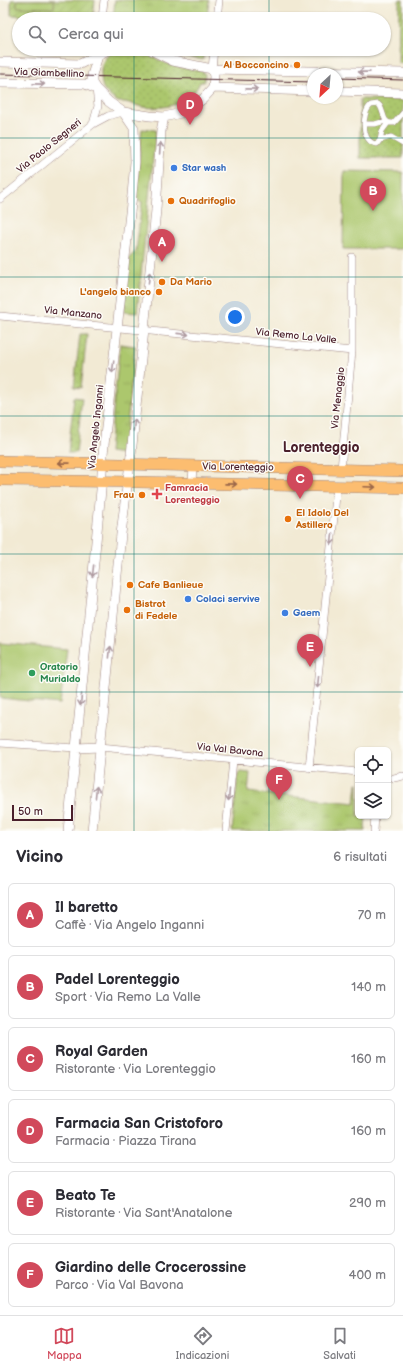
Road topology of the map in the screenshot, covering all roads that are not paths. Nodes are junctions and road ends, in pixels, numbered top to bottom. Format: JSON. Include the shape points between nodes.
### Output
{"nodes":[{"id":1,"x":104,"y":0,"type":"edge"},
{"id":2,"x":219,"y":0,"type":"edge"},
{"id":3,"x":103,"y":12,"type":"edge"},
{"id":4,"x":218,"y":12,"type":"edge"},
{"id":5,"x":93,"y":56,"type":"edge"},
{"id":6,"x":97,"y":56,"type":"edge"},
{"id":7,"x":163,"y":56,"type":"edge"},
{"id":8,"x":213,"y":56,"type":"edge"},
{"id":9,"x":0,"y":62,"type":"edge"},
{"id":10,"x":212,"y":69,"type":"junction"},
{"id":11,"x":403,"y":73,"type":"edge"},
{"id":12,"x":0,"y":83,"type":"edge"},
{"id":13,"x":213,"y":88,"type":"junction"},
{"id":14,"x":96,"y":89,"type":"junction"},
{"id":15,"x":307,"y":91,"type":"edge"},
{"id":16,"x":343,"y":91,"type":"edge"},
{"id":17,"x":403,"y":93,"type":"edge"},
{"id":18,"x":123,"y":112,"type":"junction"},
{"id":19,"x":403,"y":113,"type":"edge"},
{"id":20,"x":164,"y":117,"type":"junction"},
{"id":21,"x":386,"y":122,"type":"junction"},
{"id":22,"x":93,"y":124,"type":"junction"},
{"id":23,"x":364,"y":124,"type":"junction"},
{"id":24,"x":380,"y":140,"type":"junction"},
{"id":25,"x":403,"y":144,"type":"edge"},
{"id":26,"x":0,"y":199,"type":"edge"},
{"id":27,"x":352,"y":257,"type":"dead end"},
{"id":28,"x":0,"y":316,"type":"edge"},
{"id":29,"x":118,"y":328,"type":"junction"},
{"id":30,"x":144,"y":330,"type":"junction"},
{"id":31,"x":352,"y":351,"type":"junction"},
{"id":32,"x":2,"y":461,"type":"edge"},
{"id":33,"x":103,"y":464,"type":"junction"},
{"id":34,"x":130,"y":464,"type":"junction"},
{"id":35,"x":193,"y":466,"type":"junction"},
{"id":36,"x":341,"y":470,"type":"junction"},
{"id":37,"x":403,"y":471,"type":"edge"},
{"id":38,"x":1,"y":480,"type":"edge"},
{"id":39,"x":102,"y":482,"type":"junction"},
{"id":40,"x":127,"y":482,"type":"junction"},
{"id":41,"x":192,"y":483,"type":"junction"},
{"id":42,"x":337,"y":486,"type":"junction"},
{"id":43,"x":403,"y":488,"type":"edge"},
{"id":44,"x":0,"y":743,"type":"edge"},
{"id":45,"x":100,"y":747,"type":"junction"},
{"id":46,"x":76,"y":748,"type":"junction"},
{"id":47,"x":233,"y":760,"type":"junction"},
{"id":48,"x":309,"y":768,"type":"junction"},
{"id":49,"x":355,"y":772,"type":"edge"},
{"id":50,"x":403,"y":776,"type":"edge"},
{"id":51,"x":394,"y":778,"type":"dead end"},
{"id":52,"x":375,"y":819,"type":"edge"},
{"id":53,"x":68,"y":831,"type":"edge"},
{"id":54,"x":92,"y":831,"type":"edge"},
{"id":55,"x":226,"y":831,"type":"edge"},
{"id":56,"x":374,"y":831,"type":"edge"}],
"edges":[{"from":1,"to":3,"type":"street"},
{"from":2,"to":4,"type":"street"},
{"from":5,"to":9,"type":"street","name":"Via Giambellino","via":[[80,64]]},
{"from":6,"to":14,"type":"street","via":[[92,75],[92,83]]},
{"from":7,"to":10,"type":"street","via":[[173,61]]},
{"from":8,"to":10,"type":"street"},
{"from":11,"to":10,"type":"street","one_way":true},
{"from":10,"to":13,"type":"street"},
{"from":12,"to":14,"type":"street","name":"Via Giambellino","one_way":true,"via":[[85,84]]},
{"from":13,"to":15,"type":"street","one_way":true},
{"from":13,"to":20,"type":"street","via":[[191,108]]},
{"from":14,"to":18,"type":"street"},
{"from":14,"to":22,"type":"street","name":"Via Paolo Segneri","via":[[98,106]]},
{"from":16,"to":17,"type":"street"},
{"from":18,"to":20,"type":"street"},
{"from":18,"to":22,"type":"street","name":"Via Paolo Segneri"},
{"from":18,"to":29,"type":"street","name":"Via Angelo Inganni","via":[[134,128],[134,162]]},
{"from":19,"to":21,"type":"street","via":[[394,123]]},
{"from":30,"to":20,"type":"street","one_way":true},
{"from":21,"to":23,"type":"street"},
{"from":21,"to":23,"type":"street","via":[[380,106],[374,104],[366,110]]},
{"from":21,"to":24,"type":"street"},
{"from":22,"to":26,"type":"street","name":"Via Paolo Segneri"},
{"from":23,"to":24,"type":"street","via":[[369,142],[377,144]]},
{"from":24,"to":25,"type":"street","via":[[391,137]]},
{"from":27,"to":31,"type":"street","name":"Via Remo La Valle"},
{"from":28,"to":29,"type":"street","name":"Via Manzano"},
{"from":29,"to":30,"type":"street","name":"Via Manzano"},
{"from":29,"to":33,"type":"street","name":"Via Angelo Inganni","one_way":true},
{"from":30,"to":31,"type":"street","name":"Via Remo La Valle","one_way":true},
{"from":34,"to":30,"type":"street","one_way":true},
{"from":31,"to":36,"type":"street","name":"Via Menaggio"},
{"from":33,"to":32,"type":"main road","name":"Via Lorenteggio","one_way":true},
{"from":32,"to":38,"type":"main road"},
{"from":33,"to":34,"type":"main road","name":"Via Lorenteggio"},
{"from":33,"to":39,"type":"street","name":"Via Angelo Inganni"},
{"from":34,"to":35,"type":"main road","name":"Via Lorenteggio"},
{"from":34,"to":40,"type":"street"},
{"from":35,"to":36,"type":"main road","name":"Via Lorenteggio"},
{"from":35,"to":41,"type":"street","name":"Via Lorenteggio"},
{"from":36,"to":37,"type":"main road","name":"Via Lorenteggio"},
{"from":38,"to":39,"type":"main road","name":"Via Lorenteggio"},
{"from":39,"to":40,"type":"main road","name":"Via Lorenteggio"},
{"from":39,"to":46,"type":"street","name":"Via Angelo Inganni","one_way":true},
{"from":40,"to":41,"type":"main road","name":"Via Lorenteggio"},
{"from":45,"to":40,"type":"street","one_way":true},
{"from":41,"to":42,"type":"main road","name":"Via Lorenteggio","one_way":true},
{"from":42,"to":43,"type":"main road","name":"Via Lorenteggio","one_way":true},
{"from":42,"to":48,"type":"street","one_way":true},
{"from":44,"to":46,"type":"street"},
{"from":45,"to":46,"type":"street"},
{"from":45,"to":47,"type":"street","name":"Via Val Bavona"},
{"from":54,"to":45,"type":"street","one_way":true},
{"from":46,"to":53,"type":"street","name":"Via Angelo Inganni"},
{"from":47,"to":48,"type":"street","name":"Via Val Bavona"},
{"from":47,"to":55,"type":"street","one_way":true},
{"from":48,"to":49,"type":"street","name":"Via Val Bavona"},
{"from":50,"to":51,"type":"street"},
{"from":52,"to":56,"type":"street"}]}
